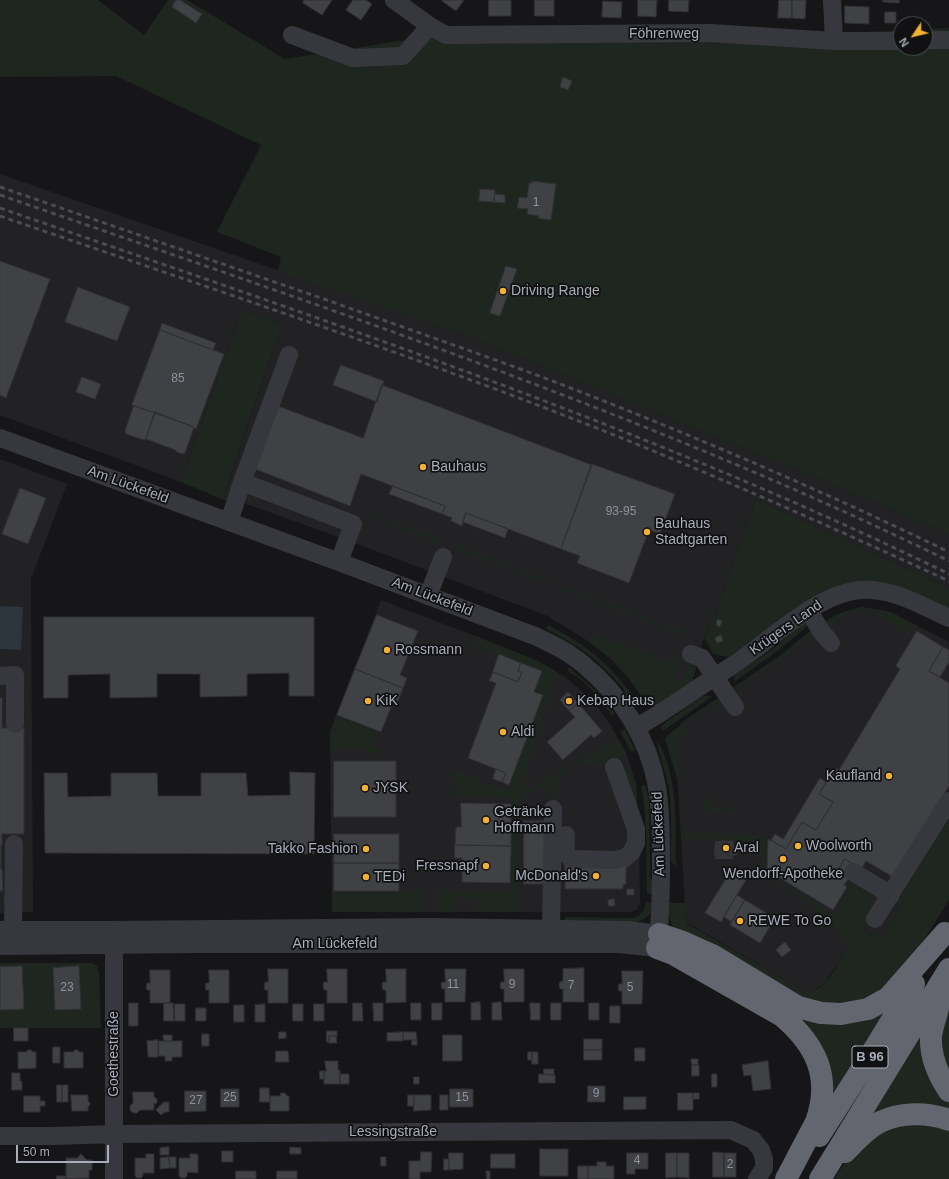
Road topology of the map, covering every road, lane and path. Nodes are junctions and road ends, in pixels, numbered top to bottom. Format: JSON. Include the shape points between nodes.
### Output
{"nodes":[{"id":1,"x":394,"y":0,"type":"edge"},
{"id":2,"x":832,"y":0,"type":"edge"},
{"id":3,"x":430,"y":26,"type":"junction"},
{"id":4,"x":292,"y":35,"type":"dead end"},
{"id":5,"x":893,"y":40,"type":"edge"},
{"id":6,"x":933,"y":40,"type":"edge"},
{"id":7,"x":949,"y":40,"type":"edge"},
{"id":8,"x":834,"y":41,"type":"junction"},
{"id":9,"x":289,"y":355,"type":"dead end"},
{"id":10,"x":0,"y":438,"type":"edge"},
{"id":11,"x":242,"y":482,"type":"junction"},
{"id":12,"x":229,"y":522,"type":"junction"},
{"id":13,"x":443,"y":558,"type":"dead end"},
{"id":14,"x":339,"y":562,"type":"junction"},
{"id":15,"x":428,"y":596,"type":"junction"},
{"id":16,"x":813,"y":617,"type":"junction"},
{"id":17,"x":949,"y":618,"type":"edge"},
{"id":18,"x":831,"y":643,"type":"dead end"},
{"id":19,"x":691,"y":654,"type":"dead end"},
{"id":20,"x":0,"y":676,"type":"edge"},
{"id":21,"x":715,"y":677,"type":"junction"},
{"id":22,"x":735,"y":707,"type":"dead end"},
{"id":23,"x":16,"y":724,"type":"dead end"},
{"id":24,"x":637,"y":727,"type":"junction"},
{"id":25,"x":614,"y":768,"type":"dead end"},
{"id":26,"x":949,"y":801,"type":"edge"},
{"id":27,"x":553,"y":809,"type":"dead end"},
{"id":28,"x":566,"y":835,"type":"dead end"},
{"id":29,"x":14,"y":844,"type":"dead end"},
{"id":30,"x":559,"y":865,"type":"dead end"},
{"id":31,"x":853,"y":872,"type":"dead end"},
{"id":32,"x":891,"y":895,"type":"junction"},
{"id":33,"x":7,"y":900,"type":"edge"},
{"id":34,"x":875,"y":919,"type":"dead end"},
{"id":35,"x":555,"y":929,"type":"junction"},
{"id":36,"x":6,"y":930,"type":"edge"},
{"id":37,"x":947,"y":930,"type":"edge"},
{"id":38,"x":114,"y":937,"type":"junction"},
{"id":39,"x":658,"y":941,"type":"junction"},
{"id":40,"x":0,"y":946,"type":"edge"},
{"id":41,"x":949,"y":969,"type":"edge"},
{"id":42,"x":949,"y":980,"type":"edge"},
{"id":43,"x":949,"y":1091,"type":"edge"},
{"id":44,"x":949,"y":1120,"type":"edge"},
{"id":45,"x":114,"y":1134,"type":"junction"},
{"id":46,"x":0,"y":1136,"type":"edge"},
{"id":47,"x":760,"y":1173,"type":"edge"},
{"id":48,"x":821,"y":1178,"type":"edge"},
{"id":49,"x":114,"y":1179,"type":"edge"},
{"id":50,"x":786,"y":1179,"type":"edge"},
{"id":51,"x":791,"y":1179,"type":"edge"}],
"edges":[{"from":1,"to":3,"type":"street","name":"Föhrenweg"},
{"from":2,"to":8,"type":"street"},
{"from":3,"to":4,"type":"street","via":[[403,56],[353,58]]},
{"from":3,"to":8,"type":"street","name":"Föhrenweg","via":[[446,35],[711,33]]},
{"from":5,"to":8,"type":"street","name":"Föhrenweg"},
{"from":6,"to":7,"type":"street"},
{"from":9,"to":11,"type":"street"},
{"from":10,"to":12,"type":"street","name":"Am Lückefeld"},
{"from":11,"to":12,"type":"street"},
{"from":11,"to":14,"type":"street","via":[[353,524]]},
{"from":12,"to":14,"type":"street","name":"Am Lückefeld"},
{"from":13,"to":15,"type":"street"},
{"from":14,"to":15,"type":"street","name":"Am Lückefeld"},
{"from":15,"to":24,"type":"street","name":"Am Lückefeld","via":[[535,636],[570,654],[599,678]]},
{"from":16,"to":17,"type":"street","name":"Krügers Land","via":[[827,600],[854,591],[871,590],[903,597]]},
{"from":16,"to":18,"type":"street"},
{"from":16,"to":21,"type":"street","name":"Krügers Land"},
{"from":19,"to":21,"type":"street","via":[[702,658]]},
{"from":20,"to":23,"type":"street","via":[[15,675]]},
{"from":21,"to":22,"type":"street"},
{"from":21,"to":24,"type":"street","name":"Krügers Land"},
{"from":24,"to":39,"type":"street","name":"Am Lückefeld","via":[[653,768],[660,810],[661,898]]},
{"from":25,"to":28,"type":"street","via":[[636,828],[636,843],[631,853],[614,860],[573,859],[568,857],[566,852]]},
{"from":26,"to":32,"type":"street"},
{"from":27,"to":35,"type":"street"},
{"from":29,"to":33,"type":"street"},
{"from":30,"to":35,"type":"street"},
{"from":31,"to":32,"type":"street"},
{"from":32,"to":34,"type":"street"},
{"from":33,"to":36,"type":"street"},
{"from":35,"to":38,"type":"street","name":"Am Lückefeld","via":[[423,927]]},
{"from":35,"to":39,"type":"street","name":"Am Lückefeld","via":[[627,930]]},
{"from":36,"to":38,"type":"street","name":"Am Lückefeld"},
{"from":37,"to":39,"type":"highway","via":[[888,998],[868,1009],[841,1014],[821,1013],[798,1007],[712,955],[683,942]]},
{"from":37,"to":51,"type":"highway","number":"B 96"},
{"from":38,"to":39,"type":"street","name":"Am Lückefeld","via":[[619,944]]},
{"from":38,"to":40,"type":"street","name":"Am Lückefeld"},
{"from":38,"to":45,"type":"street","name":"Goethestraße"},
{"from":39,"to":50,"type":"highway","via":[[673,954],[782,1016],[794,1026],[813,1052],[822,1081],[820,1106],[815,1123]]},
{"from":41,"to":48,"type":"highway","number":"B 96"},
{"from":42,"to":43,"type":"highway","via":[[939,1000],[931,1036],[934,1062]]},
{"from":44,"to":48,"type":"highway","via":[[924,1114],[904,1115],[880,1123],[858,1139]]},
{"from":45,"to":46,"type":"street","name":"Lessingstraße"},
{"from":45,"to":47,"type":"street","name":"Lessingstraße","via":[[731,1130],[753,1140],[761,1150],[764,1159]]},
{"from":45,"to":49,"type":"street","name":"Goethestraße"}]}
